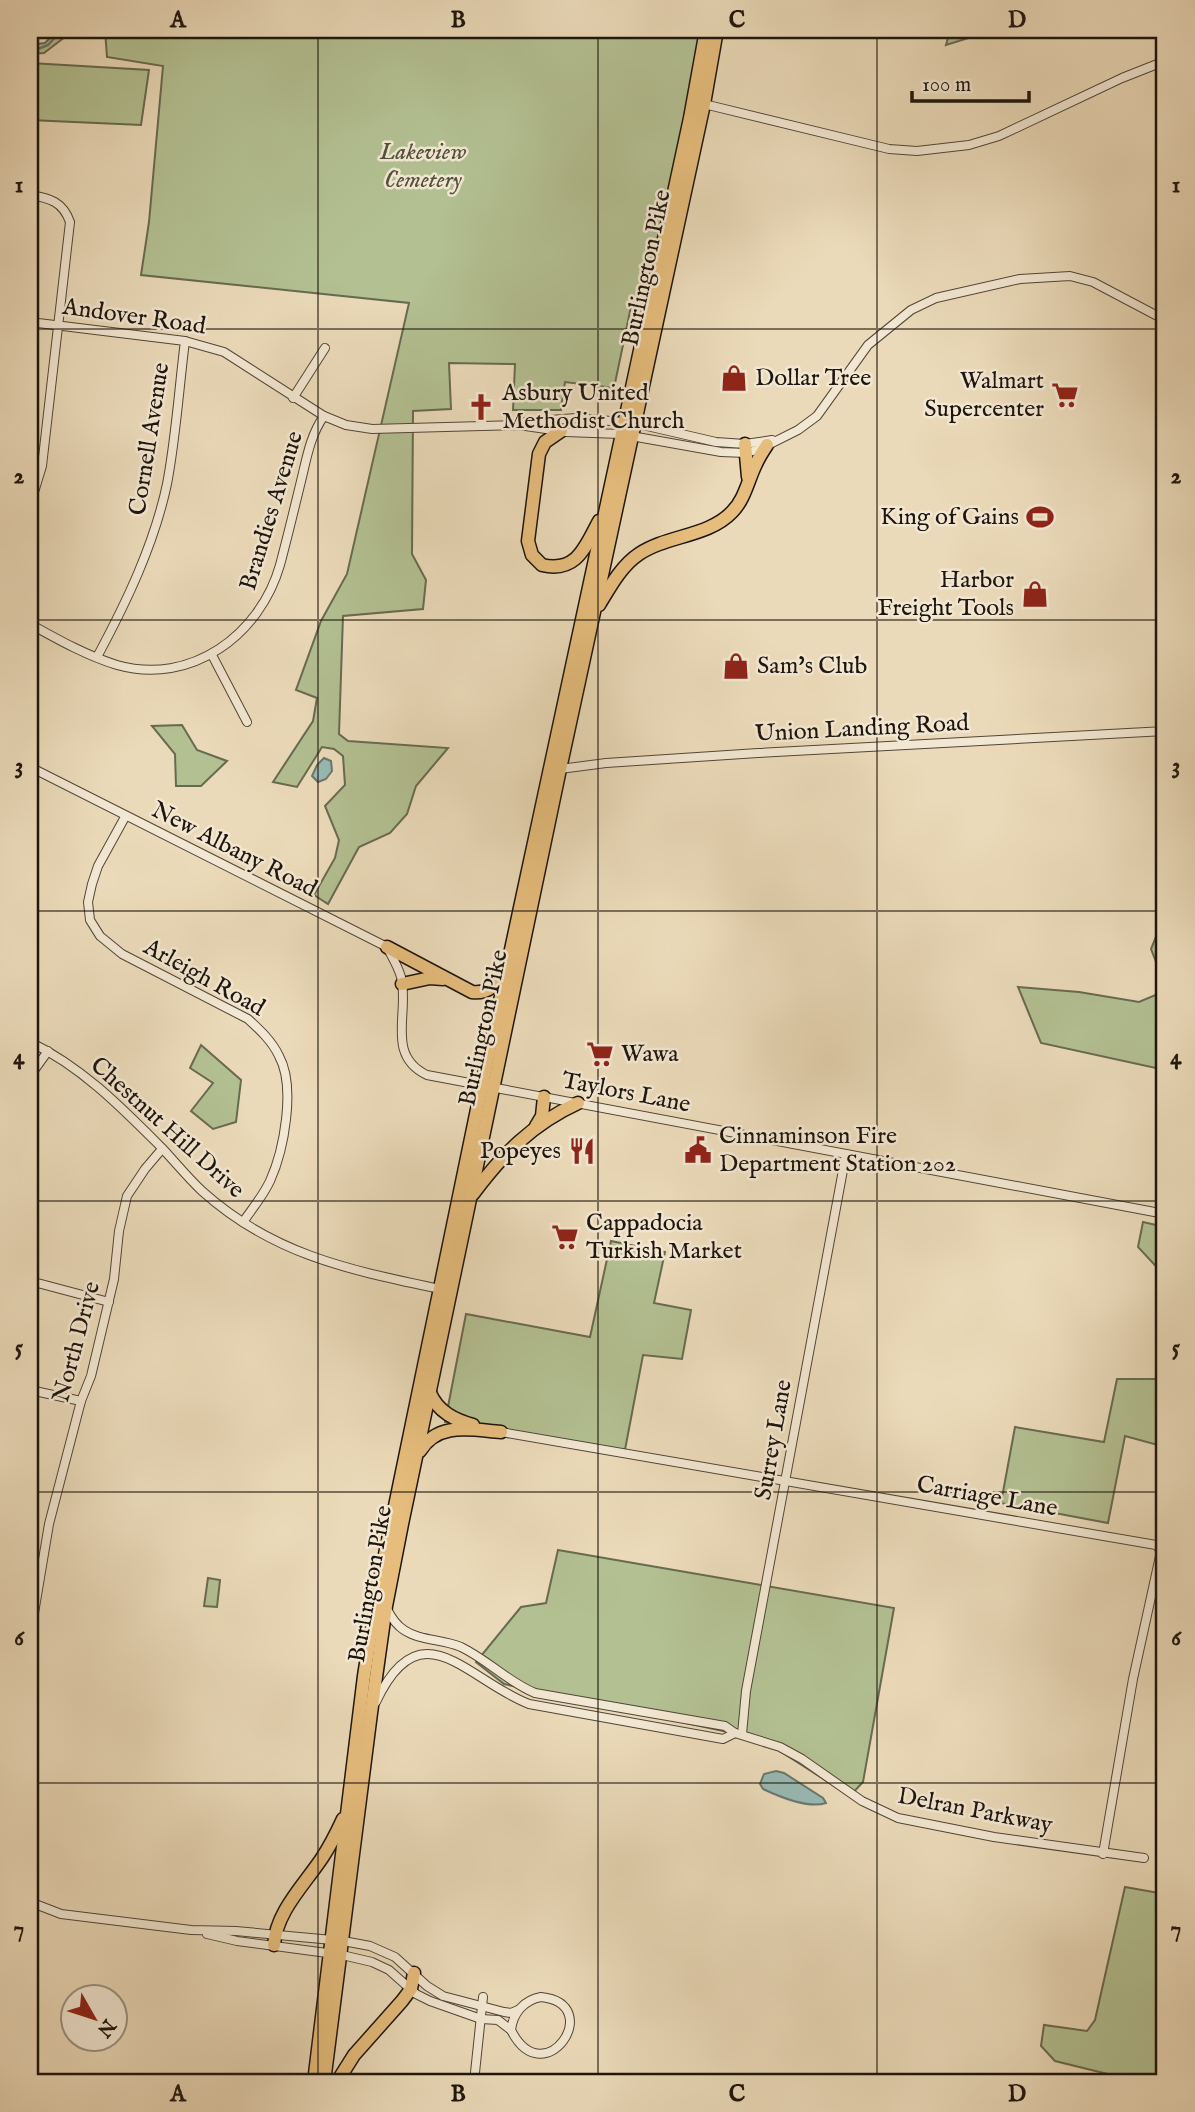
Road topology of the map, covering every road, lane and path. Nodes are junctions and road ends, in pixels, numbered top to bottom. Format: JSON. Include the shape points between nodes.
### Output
{"nodes":[{"id":1,"x":706,"y":30,"type":"edge"},
{"id":2,"x":717,"y":30,"type":"edge"},
{"id":3,"x":1165,"y":61,"type":"edge"},
{"id":4,"x":704,"y":104,"type":"junction"},
{"id":5,"x":30,"y":195,"type":"edge"},
{"id":6,"x":1165,"y":320,"type":"edge"},
{"id":7,"x":30,"y":322,"type":"edge"},
{"id":8,"x":59,"y":326,"type":"junction"},
{"id":9,"x":185,"y":341,"type":"junction"},
{"id":10,"x":324,"y":348,"type":"dead end"},
{"id":11,"x":293,"y":398,"type":"junction"},
{"id":12,"x":324,"y":416,"type":"junction"},
{"id":13,"x":505,"y":425,"type":"junction"},
{"id":14,"x":627,"y":429,"type":"junction"},
{"id":15,"x":561,"y":431,"type":"junction"},
{"id":16,"x":773,"y":442,"type":"junction"},
{"id":17,"x":745,"y":448,"type":"junction"},
{"id":18,"x":748,"y":484,"type":"junction"},
{"id":19,"x":30,"y":505,"type":"edge"},
{"id":20,"x":606,"y":508,"type":"junction"},
{"id":21,"x":594,"y":612,"type":"junction"},
{"id":22,"x":30,"y":624,"type":"edge"},
{"id":23,"x":212,"y":654,"type":"junction"},
{"id":24,"x":97,"y":657,"type":"junction"},
{"id":25,"x":247,"y":722,"type":"dead end"},
{"id":26,"x":1165,"y":731,"type":"edge"},
{"id":27,"x":30,"y":767,"type":"edge"},
{"id":28,"x":560,"y":769,"type":"junction"},
{"id":29,"x":125,"y":817,"type":"junction"},
{"id":30,"x":387,"y":947,"type":"junction"},
{"id":31,"x":507,"y":969,"type":"junction"},
{"id":32,"x":446,"y":980,"type":"junction"},
{"id":33,"x":402,"y":984,"type":"junction"},
{"id":34,"x":30,"y":1042,"type":"edge"},
{"id":35,"x":48,"y":1051,"type":"junction"},
{"id":36,"x":30,"y":1076,"type":"edge"},
{"id":37,"x":488,"y":1087,"type":"junction"},
{"id":38,"x":544,"y":1097,"type":"junction"},
{"id":39,"x":578,"y":1104,"type":"junction"},
{"id":40,"x":534,"y":1130,"type":"junction"},
{"id":41,"x":162,"y":1149,"type":"junction"},
{"id":42,"x":846,"y":1154,"type":"junction"},
{"id":43,"x":470,"y":1197,"type":"junction"},
{"id":44,"x":1165,"y":1214,"type":"edge"},
{"id":45,"x":243,"y":1222,"type":"junction"},
{"id":46,"x":30,"y":1281,"type":"edge"},
{"id":47,"x":440,"y":1289,"type":"junction"},
{"id":48,"x":109,"y":1302,"type":"junction"},
{"id":49,"x":30,"y":1390,"type":"edge"},
{"id":50,"x":430,"y":1393,"type":"junction"},
{"id":51,"x":81,"y":1401,"type":"junction"},
{"id":52,"x":501,"y":1432,"type":"junction"},
{"id":53,"x":415,"y":1460,"type":"junction"},
{"id":54,"x":786,"y":1480,"type":"junction"},
{"id":55,"x":386,"y":1606,"type":"junction"},
{"id":56,"x":30,"y":1637,"type":"edge"},
{"id":57,"x":371,"y":1713,"type":"junction"},
{"id":58,"x":738,"y":1733,"type":"junction"},
{"id":59,"x":347,"y":1813,"type":"junction"},
{"id":60,"x":1103,"y":1854,"type":"junction"},
{"id":61,"x":1144,"y":1858,"type":"dead end"},
{"id":62,"x":30,"y":1902,"type":"edge"},
{"id":63,"x":274,"y":1940,"type":"junction"},
{"id":64,"x":336,"y":1948,"type":"junction"},
{"id":65,"x":414,"y":1973,"type":"junction"},
{"id":66,"x":411,"y":1989,"type":"junction"},
{"id":67,"x":483,"y":1997,"type":"dead end"},
{"id":68,"x":482,"y":2008,"type":"junction"},
{"id":69,"x":518,"y":2010,"type":"junction"},
{"id":70,"x":481,"y":2019,"type":"junction"},
{"id":71,"x":511,"y":2030,"type":"junction"},
{"id":72,"x":30,"y":2081,"type":"edge"},
{"id":73,"x":74,"y":2082,"type":"edge"},
{"id":74,"x":314,"y":2082,"type":"edge"},
{"id":75,"x":324,"y":2082,"type":"edge"},
{"id":76,"x":337,"y":2082,"type":"edge"},
{"id":77,"x":474,"y":2082,"type":"edge"}],
"edges":[{"from":1,"to":14,"type":"highway","name":"Burlington Pike"},
{"from":2,"to":4,"type":"highway","name":"Burlington Pike"},
{"from":3,"to":4,"type":"street","via":[[999,136],[917,151],[889,149]]},
{"from":4,"to":14,"type":"highway","name":"Burlington Pike"},
{"from":5,"to":8,"type":"street","via":[[55,200],[70,222]]},
{"from":6,"to":16,"type":"street","name":"Andover Road","via":[[1093,282],[1070,276],[1020,279],[936,298],[911,310],[868,345],[817,416]]},
{"from":7,"to":8,"type":"street","name":"Andover Road"},
{"from":8,"to":9,"type":"street","name":"Andover Road"},
{"from":8,"to":19,"type":"street","via":[[42,466]]},
{"from":9,"to":11,"type":"street","name":"Andover Road","via":[[224,352]]},
{"from":9,"to":24,"type":"street","name":"Cornell Avenue","via":[[167,483],[155,528]]},
{"from":10,"to":11,"type":"street"},
{"from":11,"to":12,"type":"street","name":"Andover Road"},
{"from":12,"to":13,"type":"street","name":"Andover Road","via":[[372,429]]},
{"from":12,"to":23,"type":"street","name":"Brandies Avenue","via":[[310,446],[270,594],[241,634]]},
{"from":13,"to":14,"type":"street","name":"Andover Road","via":[[576,418]]},
{"from":13,"to":15,"type":"street","name":"Andover Road"},
{"from":14,"to":15,"type":"street","name":"Andover Road"},
{"from":14,"to":17,"type":"street","name":"Andover Road","via":[[721,452]]},
{"from":14,"to":20,"type":"highway","name":"Burlington Pike"},
{"from":14,"to":21,"type":"highway","name":"Burlington Pike"},
{"from":15,"to":20,"type":"highway","via":[[545,442],[539,454],[528,541],[532,555],[542,565],[553,567],[575,560]]},
{"from":16,"to":17,"type":"street","name":"Andover Road"},
{"from":16,"to":18,"type":"highway","via":[[756,463]]},
{"from":17,"to":18,"type":"highway"},
{"from":18,"to":21,"type":"highway","via":[[735,510],[724,520],[638,555]]},
{"from":20,"to":31,"type":"highway","name":"Burlington Pike"},
{"from":21,"to":28,"type":"highway","name":"Burlington Pike"},
{"from":22,"to":24,"type":"street","name":"Brandies Avenue"},
{"from":23,"to":24,"type":"street","name":"Brandies Avenue","via":[[173,668],[145,669]]},
{"from":23,"to":25,"type":"street"},
{"from":26,"to":28,"type":"street","name":"Union Landing Road","via":[[758,753]]},
{"from":27,"to":29,"type":"street","name":"New Albany Road"},
{"from":28,"to":37,"type":"highway","name":"Burlington Pike"},
{"from":29,"to":30,"type":"street","name":"New Albany Road"},
{"from":29,"to":45,"type":"street","name":"Arleigh Road","via":[[98,866],[88,902],[90,920],[100,936],[121,954],[248,1019],[265,1035],[284,1066],[288,1098],[280,1151],[266,1189]]},
{"from":30,"to":32,"type":"highway"},
{"from":30,"to":33,"type":"street"},
{"from":31,"to":32,"type":"highway","via":[[490,990],[481,993]]},
{"from":31,"to":37,"type":"highway","name":"Burlington Pike"},
{"from":32,"to":33,"type":"highway"},
{"from":33,"to":37,"type":"street","name":"Taylors Lane","via":[[402,1044],[415,1069]]},
{"from":34,"to":35,"type":"street","name":"Chestnut Hill Drive"},
{"from":35,"to":36,"type":"street"},
{"from":35,"to":41,"type":"street","name":"Chestnut Hill Drive","via":[[95,1083]]},
{"from":37,"to":38,"type":"street","name":"Taylors Lane"},
{"from":37,"to":43,"type":"highway","name":"Burlington Pike"},
{"from":37,"to":47,"type":"highway","name":"Burlington Pike"},
{"from":38,"to":39,"type":"street","name":"Taylors Lane"},
{"from":38,"to":40,"type":"highway","via":[[542,1116]]},
{"from":39,"to":40,"type":"highway","via":[[552,1115]]},
{"from":39,"to":42,"type":"street","name":"Taylors Lane"},
{"from":40,"to":43,"type":"highway","via":[[500,1159]]},
{"from":41,"to":45,"type":"street","name":"Chestnut Hill Drive","via":[[202,1191]]},
{"from":41,"to":48,"type":"street","name":"North Drive","via":[[127,1196]]},
{"from":42,"to":44,"type":"street","name":"Taylors Lane"},
{"from":42,"to":54,"type":"street","name":"Surrey Lane"},
{"from":43,"to":50,"type":"highway","name":"Burlington Pike"},
{"from":45,"to":47,"type":"street","name":"Chestnut Hill Drive","via":[[295,1251],[352,1270]]},
{"from":46,"to":48,"type":"street"},
{"from":47,"to":59,"type":"highway","name":"Burlington Pike","via":[[377,1593]]},
{"from":48,"to":51,"type":"street","name":"North Drive"},
{"from":49,"to":51,"type":"street"},
{"from":50,"to":52,"type":"highway","via":[[438,1407],[454,1419]]},
{"from":50,"to":53,"type":"highway","name":"Burlington Pike"},
{"from":51,"to":56,"type":"street","name":"North Drive","via":[[49,1524]]},
{"from":52,"to":53,"type":"highway","via":[[443,1431],[425,1443]]},
{"from":52,"to":54,"type":"street","name":"Carriage Lane"},
{"from":53,"to":55,"type":"highway","name":"Burlington Pike"},
{"from":54,"to":58,"type":"street","name":"Surrey Lane"},
{"from":54,"to":60,"type":"street","name":"Carriage Lane","via":[[1159,1548]]},
{"from":55,"to":57,"type":"highway","name":"Burlington Pike"},
{"from":55,"to":58,"type":"street","name":"Delran Parkway","via":[[407,1632],[463,1648],[535,1693],[725,1726]]},
{"from":57,"to":58,"type":"street","name":"Delran Parkway","via":[[394,1671],[410,1658],[429,1653],[462,1664],[529,1704],[723,1739]]},
{"from":57,"to":64,"type":"highway","name":"Burlington Pike"},
{"from":58,"to":60,"type":"street","name":"Delran Parkway","via":[[780,1747],[868,1805],[898,1818]]},
{"from":59,"to":63,"type":"highway","via":[[285,1912]]},
{"from":59,"to":64,"type":"highway","name":"Burlington Pike"},
{"from":60,"to":61,"type":"street","name":"Delran Parkway"},
{"from":62,"to":63,"type":"street","via":[[61,1914]]},
{"from":63,"to":64,"type":"street"},
{"from":63,"to":64,"type":"street"},
{"from":64,"to":65,"type":"street","via":[[385,1951]]},
{"from":64,"to":66,"type":"street","via":[[380,1965]]},
{"from":64,"to":74,"type":"highway","name":"Burlington Pike"},
{"from":64,"to":75,"type":"highway","name":"Burlington Pike"},
{"from":65,"to":66,"type":"highway"},
{"from":65,"to":68,"type":"street","via":[[438,1994]]},
{"from":66,"to":70,"type":"street","via":[[444,2008]]},
{"from":66,"to":76,"type":"highway","via":[[354,2054]]},
{"from":67,"to":68,"type":"street"},
{"from":68,"to":69,"type":"street","via":[[508,2013]]},
{"from":68,"to":70,"type":"street"},
{"from":69,"to":71,"type":"street"},
{"from":69,"to":71,"type":"street","via":[[537,1997],[552,1998],[568,2013],[570,2032],[561,2045],[539,2054],[522,2046]]},
{"from":70,"to":71,"type":"street","via":[[498,2020]]},
{"from":70,"to":77,"type":"street"},
{"from":72,"to":73,"type":"street"}]}
